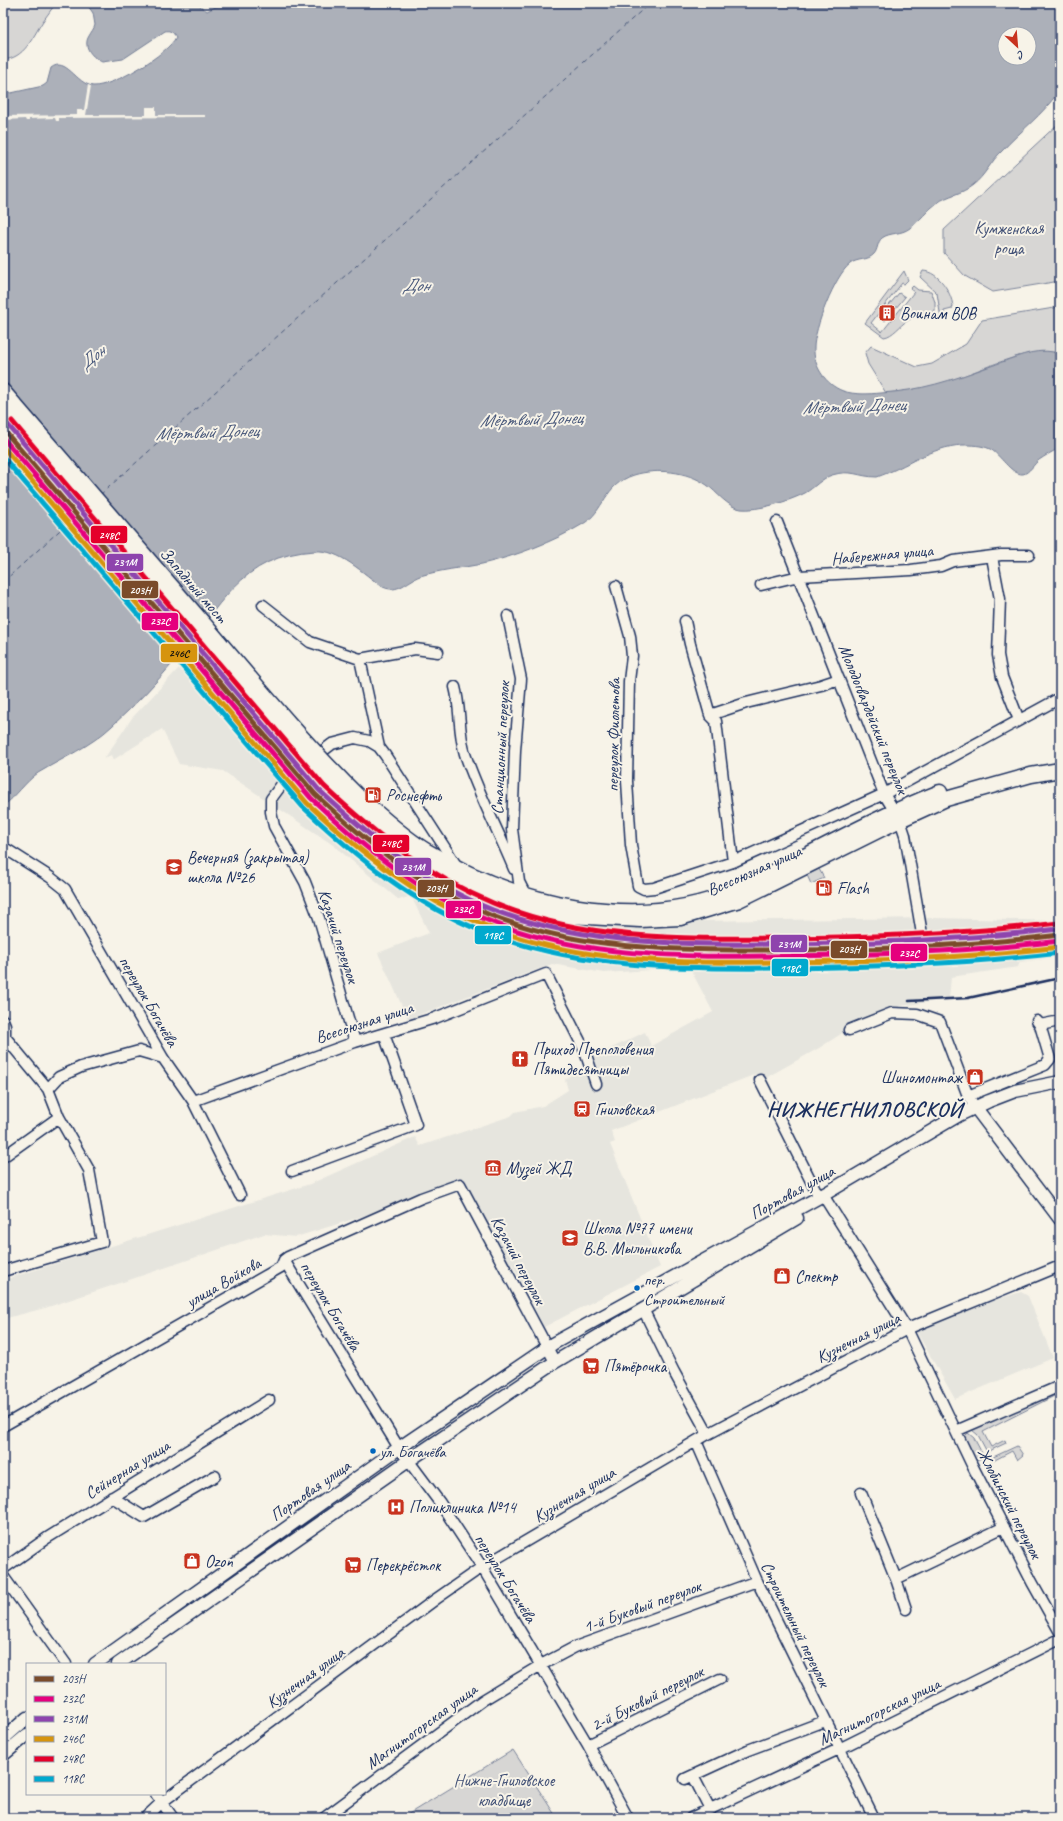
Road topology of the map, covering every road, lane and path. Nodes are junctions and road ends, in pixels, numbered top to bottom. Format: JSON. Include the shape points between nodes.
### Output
{"nodes":[{"id":1,"x":3,"y":391,"type":"edge"},
{"id":2,"x":3,"y":411,"type":"edge"},
{"id":3,"x":778,"y":522,"type":"dead end"},
{"id":4,"x":1029,"y":555,"type":"dead end"},
{"id":5,"x":992,"y":557,"type":"junction"},
{"id":6,"x":798,"y":576,"type":"junction"},
{"id":7,"x":761,"y":585,"type":"dead end"},
{"id":8,"x":616,"y":586,"type":"dead end"},
{"id":9,"x":263,"y":605,"type":"dead end"},
{"id":10,"x":508,"y":616,"type":"dead end"},
{"id":11,"x":684,"y":620,"type":"dead end"},
{"id":12,"x":438,"y":652,"type":"dead end"},
{"id":13,"x":360,"y":659,"type":"junction"},
{"id":14,"x":839,"y":679,"type":"junction"},
{"id":15,"x":455,"y":688,"type":"dead end"},
{"id":16,"x":1060,"y":698,"type":"edge"},
{"id":17,"x":710,"y":715,"type":"junction"},
{"id":18,"x":1019,"y":720,"type":"junction"},
{"id":19,"x":379,"y":747,"type":"junction"},
{"id":20,"x":1060,"y":762,"type":"edge"},
{"id":21,"x":1060,"y":770,"type":"edge"},
{"id":22,"x":884,"y":794,"type":"junction"},
{"id":23,"x":358,"y":804,"type":"junction"},
{"id":24,"x":897,"y":816,"type":"junction"},
{"id":25,"x":3,"y":847,"type":"edge"},
{"id":26,"x":733,"y":862,"type":"junction"},
{"id":27,"x":447,"y":867,"type":"junction"},
{"id":28,"x":519,"y":882,"type":"junction"},
{"id":29,"x":526,"y":896,"type":"junction"},
{"id":30,"x":922,"y":934,"type":"dead end"},
{"id":31,"x":3,"y":1020,"type":"edge"},
{"id":32,"x":1060,"y":1021,"type":"edge"},
{"id":33,"x":848,"y":1030,"type":"dead end"},
{"id":34,"x":384,"y":1034,"type":"junction"},
{"id":35,"x":4,"y":1036,"type":"edge"},
{"id":36,"x":355,"y":1042,"type":"junction"},
{"id":37,"x":163,"y":1058,"type":"junction"},
{"id":38,"x":760,"y":1080,"type":"dead end"},
{"id":39,"x":1060,"y":1082,"type":"edge"},
{"id":40,"x":596,"y":1084,"type":"dead end"},
{"id":41,"x":48,"y":1090,"type":"junction"},
{"id":42,"x":1060,"y":1090,"type":"edge"},
{"id":43,"x":968,"y":1096,"type":"junction"},
{"id":44,"x":193,"y":1101,"type":"junction"},
{"id":45,"x":977,"y":1110,"type":"junction"},
{"id":46,"x":59,"y":1117,"type":"junction"},
{"id":47,"x":3,"y":1157,"type":"edge"},
{"id":48,"x":292,"y":1171,"type":"dead end"},
{"id":49,"x":462,"y":1188,"type":"joint"},
{"id":50,"x":240,"y":1195,"type":"dead end"},
{"id":51,"x":823,"y":1197,"type":"junction"},
{"id":52,"x":1060,"y":1220,"type":"edge"},
{"id":53,"x":284,"y":1260,"type":"junction"},
{"id":54,"x":1060,"y":1266,"type":"edge"},
{"id":55,"x":3,"y":1272,"type":"edge"},
{"id":56,"x":643,"y":1309,"type":"junction"},
{"id":57,"x":907,"y":1329,"type":"junction"},
{"id":58,"x":547,"y":1348,"type":"junction"},
{"id":59,"x":555,"y":1362,"type":"junction"},
{"id":60,"x":1060,"y":1386,"type":"edge"},
{"id":61,"x":269,"y":1400,"type":"dead end"},
{"id":62,"x":3,"y":1426,"type":"edge"},
{"id":63,"x":956,"y":1431,"type":"junction"},
{"id":64,"x":708,"y":1434,"type":"junction"},
{"id":65,"x":696,"y":1441,"type":"junction"},
{"id":66,"x":399,"y":1448,"type":"junction"},
{"id":67,"x":408,"y":1461,"type":"junction"},
{"id":68,"x":215,"y":1476,"type":"dead end"},
{"id":69,"x":860,"y":1492,"type":"dead end"},
{"id":70,"x":112,"y":1497,"type":"junction"},
{"id":71,"x":1004,"y":1527,"type":"junction"},
{"id":72,"x":482,"y":1567,"type":"junction"},
{"id":73,"x":3,"y":1568,"type":"edge"},
{"id":74,"x":3,"y":1576,"type":"edge"},
{"id":75,"x":896,"y":1579,"type":"junction"},
{"id":76,"x":757,"y":1581,"type":"junction"},
{"id":77,"x":906,"y":1609,"type":"dead end"},
{"id":78,"x":1060,"y":1632,"type":"edge"},
{"id":79,"x":1060,"y":1639,"type":"edge"},
{"id":80,"x":65,"y":1663,"type":"edge"},
{"id":81,"x":96,"y":1663,"type":"edge"},
{"id":82,"x":119,"y":1663,"type":"edge"},
{"id":83,"x":541,"y":1665,"type":"junction"},
{"id":84,"x":720,"y":1679,"type":"dead end"},
{"id":85,"x":26,"y":1719,"type":"edge"},
{"id":86,"x":825,"y":1721,"type":"junction"},
{"id":87,"x":26,"y":1736,"type":"edge"},
{"id":88,"x":3,"y":1738,"type":"edge"},
{"id":89,"x":588,"y":1746,"type":"junction"},
{"id":90,"x":839,"y":1749,"type":"junction"},
{"id":91,"x":3,"y":1755,"type":"edge"},
{"id":92,"x":166,"y":1793,"type":"edge"},
{"id":93,"x":159,"y":1798,"type":"edge"},
{"id":94,"x":710,"y":1809,"type":"junction"},
{"id":95,"x":145,"y":1818,"type":"edge"},
{"id":96,"x":173,"y":1818,"type":"edge"},
{"id":97,"x":324,"y":1818,"type":"edge"},
{"id":98,"x":628,"y":1818,"type":"edge"},
{"id":99,"x":691,"y":1818,"type":"edge"},
{"id":100,"x":874,"y":1818,"type":"edge"}],
"edges":[{"from":1,"to":23,"type":"highway","name":"Западный мост","bridge":true},
{"from":2,"to":23,"type":"highway","name":"Западный мост","bridge":true,"via":[[317,774]]},
{"from":3,"to":6,"type":"street","name":"Молодогвардейский переулок"},
{"from":4,"to":5,"type":"street","name":"Набережная улица"},
{"from":5,"to":6,"type":"street","name":"Набережная улица","via":[[953,560],[941,566],[911,570]]},
{"from":5,"to":18,"type":"street","via":[[1000,599],[998,655],[1002,678]]},
{"from":6,"to":7,"type":"street","name":"Набережная улица"},
{"from":6,"to":14,"type":"street","name":"Молодогвардейский переулок"},
{"from":8,"to":26,"type":"street","name":"переулок Фиолетова","via":[[630,636],[632,656],[627,781],[631,845],[638,886],[644,889],[654,888]]},
{"from":9,"to":13,"type":"street","via":[[310,642]]},
{"from":10,"to":28,"type":"street","name":"Станционный переулок","via":[[521,678],[512,829]]},
{"from":11,"to":17,"type":"street"},
{"from":12,"to":13,"type":"street","via":[[415,649]]},
{"from":13,"to":19,"type":"street"},
{"from":14,"to":17,"type":"street"},
{"from":14,"to":22,"type":"street","name":"Молодогвардейский переулок"},
{"from":15,"to":28,"type":"street","name":"Станционный переулок","via":[[465,753]]},
{"from":16,"to":18,"type":"street"},
{"from":17,"to":26,"type":"street","via":[[716,721]]},
{"from":18,"to":22,"type":"street"},
{"from":19,"to":27,"type":"street"},
{"from":19,"to":36,"type":"street","name":"Казачий переулок","via":[[369,741],[354,738],[332,744],[285,780],[272,799],[274,826],[305,882],[319,918]]},
{"from":20,"to":24,"type":"highway","name":"Всесоюзная улица","via":[[993,775],[943,791]]},
{"from":21,"to":24,"type":"highway","name":"Всесоюзная улица","via":[[1031,775]]},
{"from":22,"to":24,"type":"street","name":"Молодогвардейский переулок"},
{"from":22,"to":26,"type":"street"},
{"from":23,"to":27,"type":"highway","name":"Всесоюзная улица","via":[[385,837],[420,861]]},
{"from":24,"to":27,"type":"highway","name":"Всесоюзная улица","via":[[739,900],[680,918],[640,920],[570,916],[522,906],[457,881]]},
{"from":24,"to":29,"type":"highway","name":"Всесоюзная улица","via":[[733,891],[677,908],[641,910],[570,906]]},
{"from":24,"to":30,"type":"street","name":"Молодогвардейский переулок","via":[[905,835]]},
{"from":25,"to":37,"type":"street","name":"переулок Богачёва","via":[[65,889]]},
{"from":27,"to":29,"type":"highway","name":"Всесоюзная улица"},
{"from":28,"to":29,"type":"street","name":"Станционный переулок"},
{"from":31,"to":35,"type":"street"},
{"from":32,"to":43,"type":"street","via":[[1039,1023],[1050,1059],[1045,1064]]},
{"from":33,"to":43,"type":"street","via":[[892,1013],[917,1014],[940,1022]]},
{"from":34,"to":36,"type":"street","name":"Всесоюзная улица"},
{"from":34,"to":40,"type":"street","name":"Всесоюзная улица","via":[[435,1018],[546,974],[584,1049]]},
{"from":34,"to":48,"type":"street","via":[[416,1125]]},
{"from":35,"to":41,"type":"street"},
{"from":36,"to":44,"type":"street","name":"Всесоюзная улица"},
{"from":37,"to":41,"type":"street","via":[[139,1051],[81,1067],[59,1077]]},
{"from":37,"to":44,"type":"street","name":"переулок Богачёва"},
{"from":38,"to":51,"type":"street","name":"Жлобинский переулок"},
{"from":39,"to":45,"type":"main road","name":"Портовая улица","via":[[1015,1091]]},
{"from":41,"to":46,"type":"street"},
{"from":42,"to":45,"type":"main road","name":"Портовая улица"},
{"from":43,"to":45,"type":"street"},
{"from":44,"to":50,"type":"street","name":"переулок Богачёва"},
{"from":45,"to":51,"type":"main road","name":"Портовая улица","via":[[962,1122]]},
{"from":45,"to":52,"type":"main road"},
{"from":46,"to":47,"type":"street"},
{"from":46,"to":55,"type":"street","via":[[89,1170],[102,1242]]},
{"from":49,"to":53,"type":"street","name":"улица Войкова","via":[[460,1184],[421,1198],[345,1230]]},
{"from":49,"to":58,"type":"street","name":"Казачий переулок"},
{"from":51,"to":56,"type":"main road","name":"Портовая улица"},
{"from":51,"to":57,"type":"street","name":"Жлобинский переулок"},
{"from":51,"to":58,"type":"main road","name":"Портовая улица"},
{"from":53,"to":62,"type":"street","name":"улица Войкова","via":[[281,1267]]},
{"from":53,"to":66,"type":"street","name":"переулок Богачёва"},
{"from":54,"to":57,"type":"street","name":"Кузнечная улица"},
{"from":56,"to":59,"type":"main road","name":"Портовая улица"},
{"from":56,"to":64,"type":"street"},
{"from":57,"to":63,"type":"street","name":"Жлобинский переулок"},
{"from":57,"to":64,"type":"street","name":"Кузнечная улица"},
{"from":58,"to":59,"type":"street"},
{"from":58,"to":66,"type":"main road","name":"Портовая улица"},
{"from":59,"to":67,"type":"main road","name":"Портовая улица"},
{"from":60,"to":63,"type":"street"},
{"from":61,"to":70,"type":"street","name":"Сейнерная улица"},
{"from":63,"to":71,"type":"street","name":"Жлобинский переулок"},
{"from":64,"to":65,"type":"street","name":"Кузнечная улица"},
{"from":65,"to":72,"type":"street","name":"Кузнечная улица"},
{"from":65,"to":76,"type":"street","name":"Строительный переулок"},
{"from":66,"to":67,"type":"street","name":"переулок Богачёва"},
{"from":66,"to":81,"type":"main road","name":"Портовая улица"},
{"from":67,"to":72,"type":"street","name":"переулок Богачёва","via":[[440,1503]]},
{"from":67,"to":82,"type":"main road","name":"Портовая улица"},
{"from":68,"to":70,"type":"street","via":[[144,1517]]},
{"from":69,"to":75,"type":"street"},
{"from":70,"to":73,"type":"street","name":"Сейнерная улица"},
{"from":71,"to":75,"type":"street"},
{"from":71,"to":78,"type":"street","name":"Жлобинский переулок"},
{"from":72,"to":83,"type":"street","name":"переулок Богачёва"},
{"from":72,"to":92,"type":"street","name":"Кузнечная улица"},
{"from":74,"to":80,"type":"street"},
{"from":75,"to":77,"type":"street"},
{"from":76,"to":83,"type":"street","name":"1-й Буковый переулок","via":[[575,1647]]},
{"from":76,"to":86,"type":"street","name":"Строительный переулок"},
{"from":79,"to":90,"type":"street","name":"Магнитогорская улица"},
{"from":83,"to":89,"type":"street","name":"переулок Богачёва"},
{"from":83,"to":97,"type":"street","name":"Магнитогорская улица","via":[[483,1700]]},
{"from":84,"to":89,"type":"street","name":"2-й Буковый переулок"},
{"from":85,"to":88,"type":"main road"},
{"from":86,"to":90,"type":"street","name":"Строительный переулок"},
{"from":86,"to":94,"type":"street","name":"Магнитогорская улица","via":[[748,1750],[689,1778]]},
{"from":87,"to":91,"type":"main road"},
{"from":89,"to":98,"type":"street","name":"переулок Богачёва"},
{"from":90,"to":94,"type":"street","name":"Магнитогорская улица"},
{"from":90,"to":100,"type":"street","name":"Строительный переулок"},
{"from":93,"to":95,"type":"street","name":"Кузнечная улица"},
{"from":93,"to":96,"type":"street"},
{"from":94,"to":99,"type":"street","name":"Магнитогорская улица"}]}
